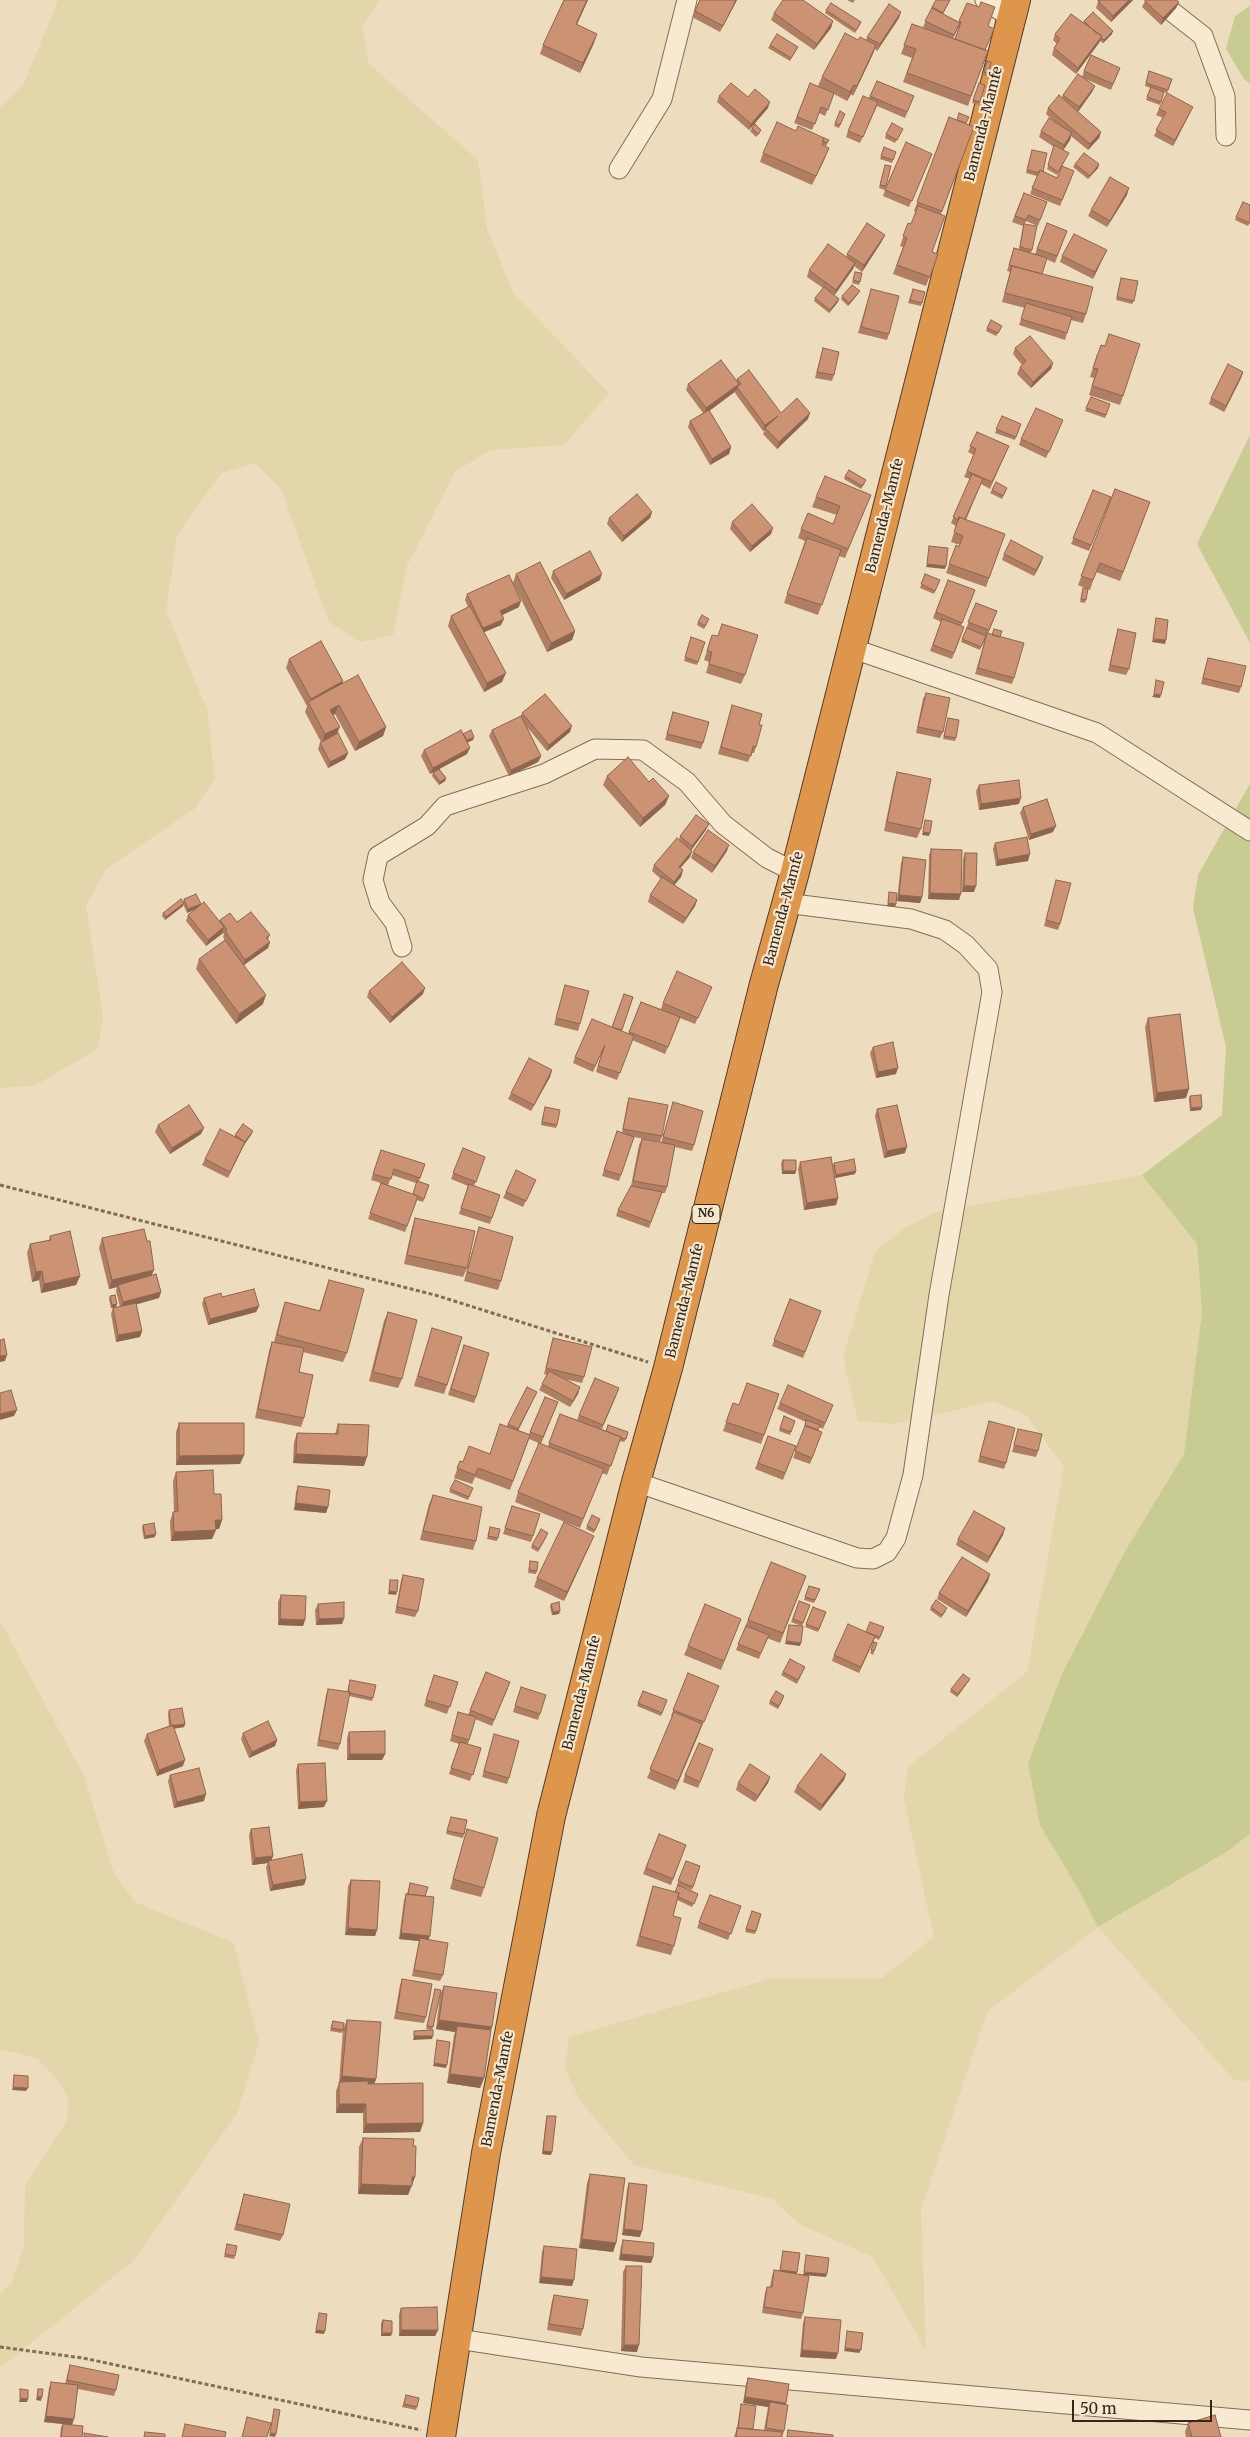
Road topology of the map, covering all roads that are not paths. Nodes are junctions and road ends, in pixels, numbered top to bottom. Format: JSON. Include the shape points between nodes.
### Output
{"nodes":[{"id":1,"x":687,"y":0,"type":"edge"},
{"id":2,"x":985,"y":0,"type":"edge"},
{"id":3,"x":1157,"y":0,"type":"edge"},
{"id":4,"x":1014,"y":9,"type":"edge"},
{"id":5,"x":1226,"y":136,"type":"dead end"},
{"id":6,"x":619,"y":168,"type":"dead end"},
{"id":7,"x":851,"y":648,"type":"junction"},
{"id":8,"x":1250,"y":831,"type":"edge"},
{"id":9,"x":795,"y":872,"type":"junction"},
{"id":10,"x":786,"y":903,"type":"junction"},
{"id":11,"x":402,"y":947,"type":"dead end"},
{"id":12,"x":636,"y":1482,"type":"junction"},
{"id":13,"x":458,"y":2339,"type":"junction"},
{"id":14,"x":1250,"y":2420,"type":"edge"},
{"id":15,"x":441,"y":2435,"type":"edge"}],
"edges":[{"from":1,"to":6,"type":"street","via":[[662,99]]},
{"from":2,"to":4,"type":"street"},
{"from":3,"to":5,"type":"street","via":[[1203,36],[1225,96]]},
{"from":4,"to":7,"type":"highway","name":"Bamenda-Mamfe","number":"N6"},
{"from":7,"to":8,"type":"street","via":[[1097,733]]},
{"from":7,"to":9,"type":"highway","name":"Bamenda-Mamfe","number":"N6"},
{"from":9,"to":10,"type":"highway","name":"Bamenda-Mamfe","number":"N6"},
{"from":9,"to":11,"type":"street","via":[[767,858],[723,824],[687,782],[643,750],[595,749],[544,774],[445,806],[427,826],[378,856],[373,880],[380,903],[395,923]]},
{"from":10,"to":12,"type":"highway","name":"Bamenda-Mamfe","number":"N6"},
{"from":10,"to":12,"type":"street","via":[[911,919],[945,930],[966,945],[988,969],[992,992],[939,1294],[913,1475],[896,1538],[886,1552],[873,1559],[857,1558]]},
{"from":12,"to":13,"type":"highway","name":"Bamenda-Mamfe","number":"N6","via":[[551,1816],[486,2153]]},
{"from":13,"to":14,"type":"street","via":[[641,2367]]},
{"from":13,"to":15,"type":"highway","name":"Bamenda-Mamfe","number":"N6"}]}
